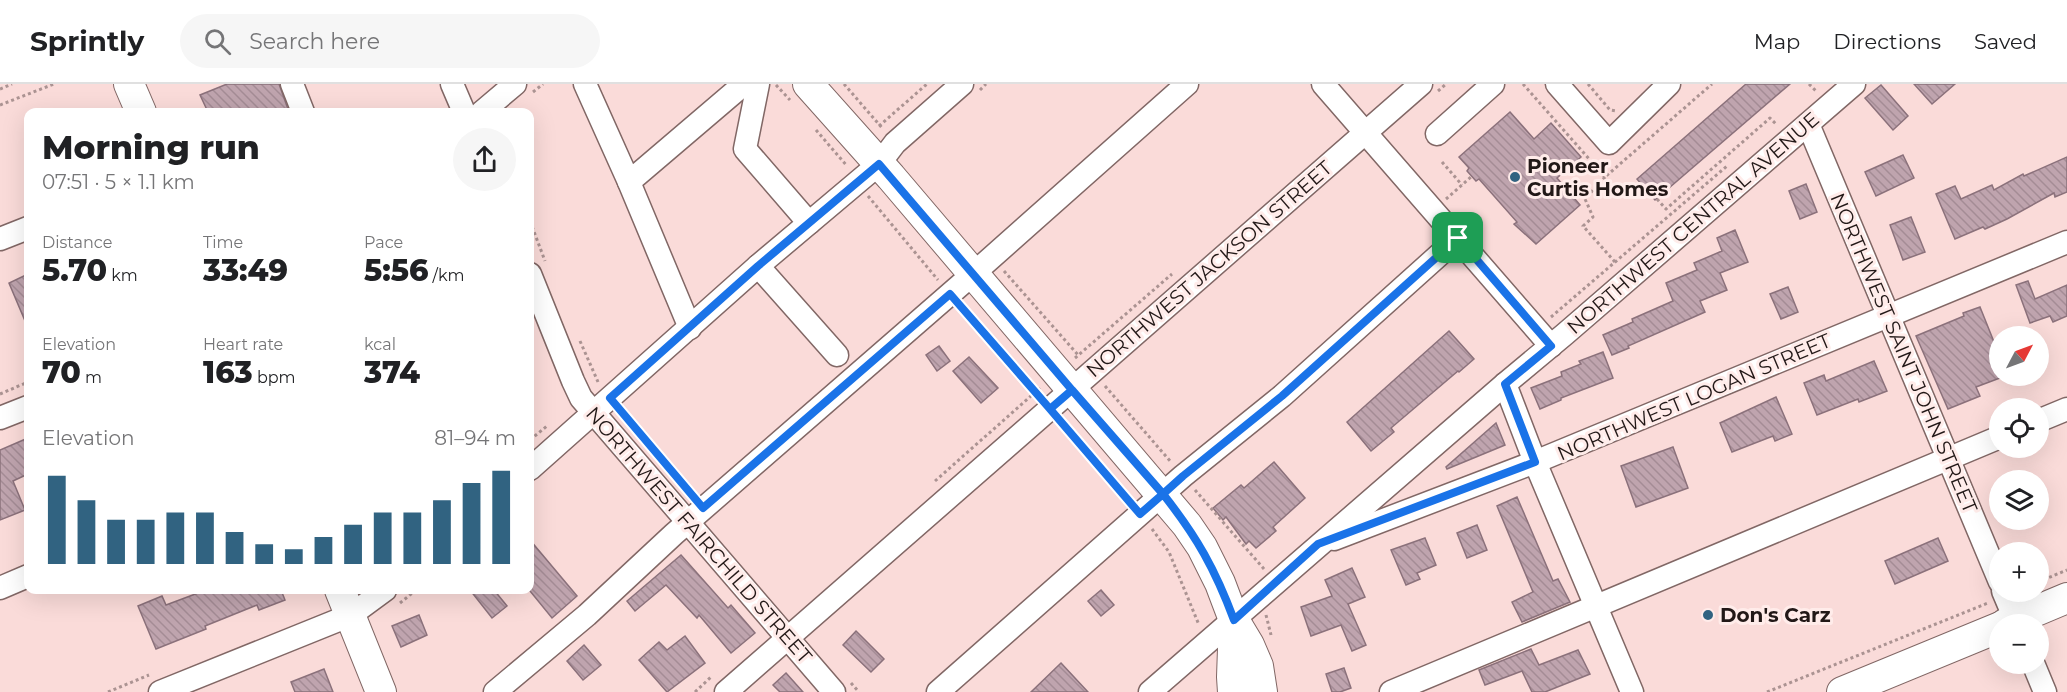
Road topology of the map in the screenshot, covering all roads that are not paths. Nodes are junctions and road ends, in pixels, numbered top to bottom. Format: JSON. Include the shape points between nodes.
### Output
{"nodes":[{"id":1,"x":129,"y":84,"type":"edge"},
{"id":2,"x":292,"y":84,"type":"edge"},
{"id":3,"x":452,"y":84,"type":"edge"},
{"id":4,"x":515,"y":84,"type":"edge"},
{"id":5,"x":585,"y":84,"type":"edge"},
{"id":6,"x":758,"y":84,"type":"edge"},
{"id":7,"x":962,"y":84,"type":"edge"},
{"id":8,"x":1187,"y":84,"type":"edge"},
{"id":9,"x":1323,"y":84,"type":"edge"},
{"id":10,"x":1421,"y":84,"type":"edge"},
{"id":11,"x":1493,"y":84,"type":"edge"},
{"id":12,"x":1557,"y":84,"type":"edge"},
{"id":13,"x":1669,"y":84,"type":"edge"},
{"id":14,"x":1846,"y":87,"type":"edge"},
{"id":15,"x":729,"y":89,"type":"edge"},
{"id":16,"x":800,"y":93,"type":"edge"},
{"id":17,"x":139,"y":108,"type":"edge"},
{"id":18,"x":301,"y":108,"type":"edge"},
{"id":19,"x":462,"y":108,"type":"edge"},
{"id":20,"x":487,"y":108,"type":"edge"},
{"id":21,"x":1808,"y":124,"type":"junction"},
{"id":22,"x":1365,"y":133,"type":"junction"},
{"id":23,"x":1437,"y":134,"type":"dead end"},
{"id":24,"x":867,"y":173,"type":"junction"},
{"id":25,"x":629,"y":182,"type":"junction"},
{"id":26,"x":809,"y":223,"type":"junction"},
{"id":27,"x":24,"y":230,"type":"edge"},
{"id":28,"x":1458,"y":238,"type":"junction"},
{"id":29,"x":0,"y":239,"type":"edge"},
{"id":30,"x":2067,"y":242,"type":"edge"},
{"id":31,"x":758,"y":266,"type":"junction"},
{"id":32,"x":538,"y":268,"type":"edge"},
{"id":33,"x":974,"y":274,"type":"junction"},
{"id":34,"x":1888,"y":316,"type":"junction"},
{"id":35,"x":690,"y":328,"type":"junction"},
{"id":36,"x":1551,"y":346,"type":"junction"},
{"id":37,"x":837,"y":355,"type":"dead end"},
{"id":38,"x":1505,"y":384,"type":"junction"},
{"id":39,"x":1072,"y":390,"type":"junction"},
{"id":40,"x":601,"y":405,"type":"junction"},
{"id":41,"x":2067,"y":408,"type":"edge"},
{"id":42,"x":24,"y":409,"type":"edge"},
{"id":43,"x":2049,"y":416,"type":"edge"},
{"id":44,"x":0,"y":418,"type":"edge"},
{"id":45,"x":1989,"y":442,"type":"edge"},
{"id":46,"x":1948,"y":459,"type":"junction"},
{"id":47,"x":1535,"y":462,"type":"junction"},
{"id":48,"x":534,"y":465,"type":"edge"},
{"id":49,"x":1163,"y":494,"type":"junction"},
{"id":50,"x":688,"y":522,"type":"junction"},
{"id":51,"x":1318,"y":544,"type":"junction"},
{"id":52,"x":24,"y":578,"type":"edge"},
{"id":53,"x":0,"y":588,"type":"edge"},
{"id":54,"x":372,"y":594,"type":"edge"},
{"id":55,"x":2067,"y":598,"type":"edge"},
{"id":56,"x":345,"y":602,"type":"edge"},
{"id":57,"x":1596,"y":607,"type":"junction"},
{"id":58,"x":2007,"y":609,"type":"edge"},
{"id":59,"x":1234,"y":620,"type":"junction"},
{"id":60,"x":788,"y":638,"type":"junction"},
{"id":61,"x":2038,"y":674,"type":"edge"},
{"id":62,"x":839,"y":683,"type":"edge"},
{"id":63,"x":160,"y":692,"type":"edge"},
{"id":64,"x":381,"y":692,"type":"edge"},
{"id":65,"x":495,"y":692,"type":"edge"},
{"id":66,"x":726,"y":692,"type":"edge"},
{"id":67,"x":938,"y":692,"type":"edge"},
{"id":68,"x":1150,"y":692,"type":"edge"},
{"id":69,"x":1233,"y":692,"type":"edge"},
{"id":70,"x":1262,"y":692,"type":"edge"},
{"id":71,"x":1391,"y":692,"type":"edge"},
{"id":72,"x":1632,"y":692,"type":"edge"},
{"id":73,"x":1842,"y":692,"type":"edge"},
{"id":74,"x":2045,"y":692,"type":"edge"}],
"edges":[{"from":1,"to":17,"type":"main road"},
{"from":2,"to":18,"type":"street"},
{"from":3,"to":19,"type":"street"},
{"from":4,"to":20,"type":"street"},
{"from":5,"to":25,"type":"street"},
{"from":6,"to":26,"type":"street","via":[[745,149]]},
{"from":7,"to":24,"type":"street"},
{"from":8,"to":33,"type":"street"},
{"from":9,"to":22,"type":"street"},
{"from":10,"to":22,"type":"street","name":"NORTHWEST JACKSON STREET"},
{"from":11,"to":23,"type":"street"},
{"from":12,"to":13,"type":"street","via":[[1609,143]]},
{"from":14,"to":21,"type":"street","name":"NORTHWEST CENTRAL AVENUE"},
{"from":15,"to":25,"type":"street"},
{"from":16,"to":24,"type":"main road"},
{"from":21,"to":34,"type":"street","name":"NORTHWEST SAINT JOHN STREET"},
{"from":21,"to":36,"type":"street","name":"NORTHWEST CENTRAL AVENUE"},
{"from":22,"to":28,"type":"street"},
{"from":22,"to":39,"type":"street","name":"NORTHWEST JACKSON STREET"},
{"from":24,"to":26,"type":"street"},
{"from":24,"to":33,"type":"main road"},
{"from":25,"to":35,"type":"street"},
{"from":26,"to":31,"type":"street"},
{"from":27,"to":29,"type":"street"},
{"from":28,"to":36,"type":"street"},
{"from":28,"to":49,"type":"street","via":[[1282,396]]},
{"from":30,"to":34,"type":"street","name":"NORTHWEST LOGAN STREET"},
{"from":31,"to":35,"type":"street"},
{"from":31,"to":37,"type":"street"},
{"from":32,"to":40,"type":"street","name":"NORTHWEST FAIRCHILD STREET","via":[[573,381],[581,398]]},
{"from":33,"to":39,"type":"main road"},
{"from":33,"to":50,"type":"street"},
{"from":34,"to":46,"type":"street","name":"NORTHWEST SAINT JOHN STREET"},
{"from":34,"to":47,"type":"street","name":"NORTHWEST LOGAN STREET"},
{"from":35,"to":40,"type":"street"},
{"from":36,"to":38,"type":"street","name":"NORTHWEST CENTRAL AVENUE"},
{"from":38,"to":47,"type":"street"},
{"from":38,"to":51,"type":"street","name":"NORTHWEST CENTRAL AVENUE"},
{"from":39,"to":49,"type":"main road"},
{"from":39,"to":60,"type":"street","name":"NORTHWEST JACKSON STREET"},
{"from":40,"to":48,"type":"street"},
{"from":40,"to":50,"type":"street","name":"NORTHWEST FAIRCHILD STREET"},
{"from":41,"to":43,"type":"street"},
{"from":42,"to":44,"type":"street"},
{"from":45,"to":46,"type":"street"},
{"from":46,"to":57,"type":"street"},
{"from":46,"to":58,"type":"street","name":"NORTHWEST SAINT JOHN STREET"},
{"from":47,"to":51,"type":"street","name":"NORTHWEST LOGAN STREET"},
{"from":47,"to":57,"type":"street"},
{"from":49,"to":59,"type":"main road","via":[[1202,547]]},
{"from":49,"to":67,"type":"street"},
{"from":50,"to":60,"type":"street","name":"NORTHWEST FAIRCHILD STREET"},
{"from":50,"to":65,"type":"street","via":[[587,615]]},
{"from":51,"to":59,"type":"street","name":"NORTHWEST CENTRAL AVENUE"},
{"from":52,"to":53,"type":"street"},
{"from":54,"to":56,"type":"street"},
{"from":55,"to":58,"type":"main road"},
{"from":56,"to":63,"type":"street"},
{"from":56,"to":64,"type":"main road"},
{"from":57,"to":71,"type":"street"},
{"from":57,"to":72,"type":"street"},
{"from":58,"to":73,"type":"main road"},
{"from":59,"to":68,"type":"street","name":"NORTHWEST CENTRAL AVENUE"},
{"from":59,"to":69,"type":"main road"},
{"from":59,"to":70,"type":"main road","via":[[1258,666]]},
{"from":60,"to":62,"type":"street","name":"NORTHWEST FAIRCHILD STREET"},
{"from":60,"to":66,"type":"street","name":"NORTHWEST JACKSON STREET"},
{"from":61,"to":74,"type":"street"}]}
